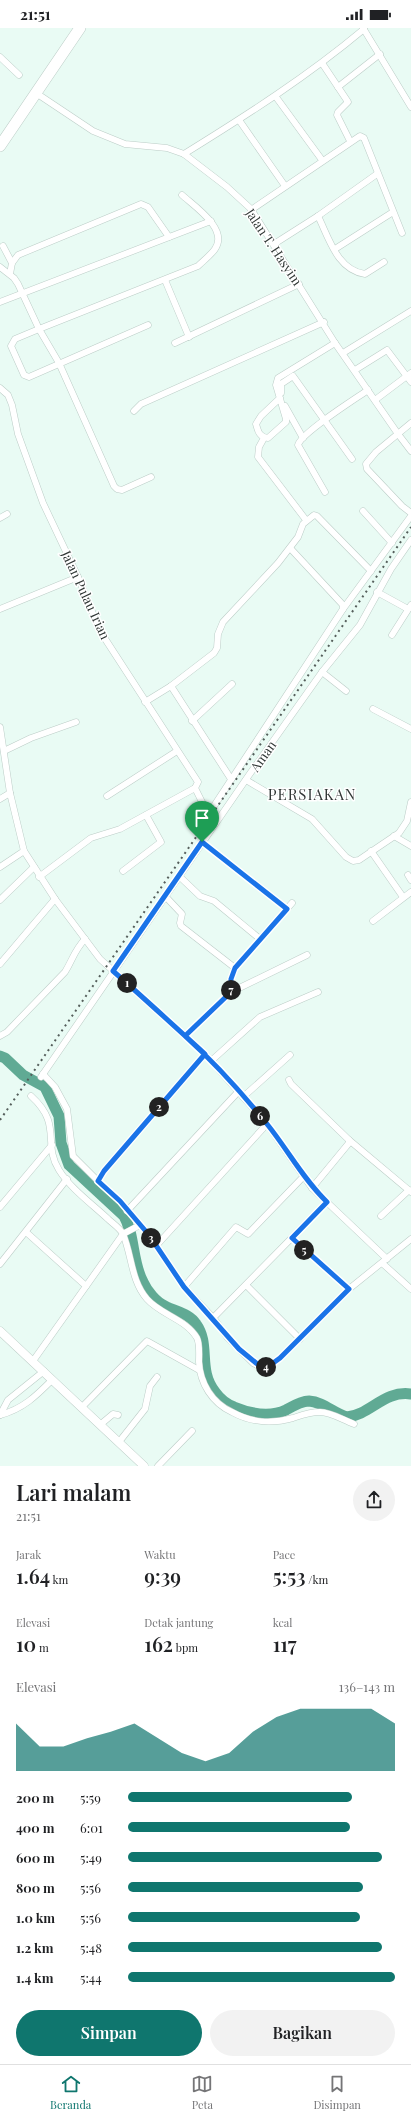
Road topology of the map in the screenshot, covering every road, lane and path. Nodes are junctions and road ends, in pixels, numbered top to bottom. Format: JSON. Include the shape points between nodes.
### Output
{"nodes":[{"id":1,"x":80,"y":28,"type":"edge"},
{"id":2,"x":364,"y":29,"type":"edge"},
{"id":3,"x":380,"y":54,"type":"junction"},
{"id":4,"x":0,"y":57,"type":"edge"},
{"id":5,"x":322,"y":63,"type":"junction"},
{"id":6,"x":19,"y":75,"type":"dead end"},
{"id":7,"x":338,"y":87,"type":"junction"},
{"id":8,"x":36,"y":93,"type":"junction"},
{"id":9,"x":276,"y":97,"type":"junction"},
{"id":10,"x":411,"y":107,"type":"edge"},
{"id":11,"x":239,"y":120,"type":"junction"},
{"id":12,"x":350,"y":141,"type":"junction"},
{"id":13,"x":0,"y":146,"type":"edge"},
{"id":14,"x":184,"y":154,"type":"junction"},
{"id":15,"x":322,"y":160,"type":"junction"},
{"id":16,"x":377,"y":174,"type":"junction"},
{"id":17,"x":285,"y":186,"type":"junction"},
{"id":18,"x":182,"y":195,"type":"dead end"},
{"id":19,"x":251,"y":210,"type":"junction"},
{"id":20,"x":392,"y":212,"type":"junction"},
{"id":21,"x":318,"y":216,"type":"junction"},
{"id":22,"x":212,"y":221,"type":"junction"},
{"id":23,"x":402,"y":233,"type":"dead end"},
{"id":24,"x":169,"y":237,"type":"junction"},
{"id":25,"x":274,"y":244,"type":"junction"},
{"id":26,"x":4,"y":246,"type":"dead end"},
{"id":27,"x":334,"y":249,"type":"junction"},
{"id":28,"x":384,"y":262,"type":"dead end"},
{"id":29,"x":12,"y":263,"type":"junction"},
{"id":30,"x":0,"y":267,"type":"edge"},
{"id":31,"x":10,"y":274,"type":"junction"},
{"id":32,"x":165,"y":280,"type":"junction"},
{"id":33,"x":299,"y":284,"type":"junction"},
{"id":34,"x":22,"y":293,"type":"junction"},
{"id":35,"x":0,"y":302,"type":"edge"},
{"id":36,"x":411,"y":311,"type":"edge"},
{"id":37,"x":324,"y":322,"type":"junction"},
{"id":38,"x":148,"y":325,"type":"dead end"},
{"id":39,"x":38,"y":330,"type":"junction"},
{"id":40,"x":189,"y":337,"type":"junction"},
{"id":41,"x":176,"y":343,"type":"dead end"},
{"id":42,"x":335,"y":343,"type":"junction"},
{"id":43,"x":343,"y":353,"type":"junction"},
{"id":44,"x":59,"y":363,"type":"junction"},
{"id":45,"x":354,"y":370,"type":"junction"},
{"id":46,"x":409,"y":375,"type":"edge"},
{"id":47,"x":411,"y":382,"type":"edge"},
{"id":48,"x":0,"y":388,"type":"edge"},
{"id":49,"x":368,"y":390,"type":"junction"},
{"id":50,"x":280,"y":398,"type":"junction"},
{"id":51,"x":375,"y":400,"type":"junction"},
{"id":52,"x":134,"y":411,"type":"dead end"},
{"id":53,"x":325,"y":420,"type":"junction"},
{"id":54,"x":411,"y":423,"type":"edge"},
{"id":55,"x":398,"y":434,"type":"junction"},
{"id":56,"x":264,"y":438,"type":"junction"},
{"id":57,"x":303,"y":438,"type":"junction"},
{"id":58,"x":411,"y":451,"type":"edge"},
{"id":59,"x":352,"y":459,"type":"dead end"},
{"id":60,"x":151,"y":477,"type":"dead end"},
{"id":61,"x":325,"y":492,"type":"dead end"},
{"id":62,"x":363,"y":511,"type":"dead end"},
{"id":63,"x":411,"y":513,"type":"edge"},
{"id":64,"x":7,"y":514,"type":"dead end"},
{"id":65,"x":411,"y":516,"type":"edge"},
{"id":66,"x":0,"y":518,"type":"edge"},
{"id":67,"x":306,"y":520,"type":"junction"},
{"id":68,"x":411,"y":540,"type":"edge"},
{"id":69,"x":392,"y":543,"type":"junction"},
{"id":70,"x":290,"y":548,"type":"junction"},
{"id":71,"x":371,"y":571,"type":"junction"},
{"id":72,"x":78,"y":577,"type":"junction"},
{"id":73,"x":377,"y":592,"type":"junction"},
{"id":74,"x":410,"y":607,"type":"edge"},
{"id":75,"x":0,"y":609,"type":"edge"},
{"id":76,"x":343,"y":609,"type":"junction"},
{"id":77,"x":392,"y":635,"type":"dead end"},
{"id":78,"x":322,"y":672,"type":"junction"},
{"id":79,"x":232,"y":684,"type":"dead end"},
{"id":80,"x":171,"y":686,"type":"junction"},
{"id":81,"x":346,"y":691,"type":"dead end"},
{"id":82,"x":145,"y":702,"type":"junction"},
{"id":83,"x":373,"y":709,"type":"dead end"},
{"id":84,"x":192,"y":721,"type":"junction"},
{"id":85,"x":76,"y":722,"type":"dead end"},
{"id":86,"x":0,"y":727,"type":"edge"},
{"id":87,"x":411,"y":729,"type":"edge"},
{"id":88,"x":4,"y":751,"type":"junction"},
{"id":89,"x":177,"y":751,"type":"junction"},
{"id":90,"x":231,"y":779,"type":"junction"},
{"id":91,"x":246,"y":780,"type":"junction"},
{"id":92,"x":195,"y":788,"type":"junction"},
{"id":93,"x":10,"y":793,"type":"junction"},
{"id":94,"x":107,"y":796,"type":"dead end"},
{"id":95,"x":0,"y":799,"type":"edge"},
{"id":96,"x":411,"y":802,"type":"edge"},
{"id":97,"x":146,"y":815,"type":"junction"},
{"id":98,"x":394,"y":836,"type":"junction"},
{"id":99,"x":202,"y":842,"type":"junction"},
{"id":100,"x":411,"y":846,"type":"edge"},
{"id":101,"x":24,"y":850,"type":"junction"},
{"id":102,"x":372,"y":851,"type":"junction"},
{"id":103,"x":34,"y":867,"type":"junction"},
{"id":104,"x":0,"y":868,"type":"edge"},
{"id":105,"x":123,"y":872,"type":"dead end"},
{"id":106,"x":179,"y":876,"type":"junction"},
{"id":107,"x":40,"y":877,"type":"junction"},
{"id":108,"x":411,"y":892,"type":"edge"},
{"id":109,"x":164,"y":896,"type":"junction"},
{"id":110,"x":403,"y":898,"type":"junction"},
{"id":111,"x":55,"y":899,"type":"junction"},
{"id":112,"x":0,"y":900,"type":"edge"},
{"id":113,"x":292,"y":903,"type":"dead end"},
{"id":114,"x":287,"y":909,"type":"junction"},
{"id":115,"x":373,"y":921,"type":"dead end"},
{"id":116,"x":85,"y":939,"type":"junction"},
{"id":117,"x":260,"y":939,"type":"junction"},
{"id":118,"x":307,"y":955,"type":"dead end"},
{"id":119,"x":0,"y":964,"type":"edge"},
{"id":120,"x":235,"y":968,"type":"junction"},
{"id":121,"x":113,"y":971,"type":"junction"},
{"id":122,"x":231,"y":992,"type":"junction"},
{"id":123,"x":318,"y":992,"type":"dead end"},
{"id":124,"x":0,"y":1036,"type":"edge"},
{"id":125,"x":185,"y":1036,"type":"junction"},
{"id":126,"x":205,"y":1054,"type":"junction"},
{"id":127,"x":290,"y":1055,"type":"dead end"},
{"id":128,"x":212,"y":1061,"type":"junction"},
{"id":129,"x":289,"y":1080,"type":"dead end"},
{"id":130,"x":240,"y":1094,"type":"junction"},
{"id":131,"x":32,"y":1096,"type":"dead end"},
{"id":132,"x":268,"y":1124,"type":"junction"},
{"id":133,"x":349,"y":1140,"type":"junction"},
{"id":134,"x":52,"y":1144,"type":"junction"},
{"id":135,"x":304,"y":1176,"type":"junction"},
{"id":136,"x":67,"y":1179,"type":"junction"},
{"id":137,"x":98,"y":1181,"type":"junction"},
{"id":138,"x":312,"y":1188,"type":"junction"},
{"id":139,"x":410,"y":1191,"type":"edge"},
{"id":140,"x":327,"y":1202,"type":"junction"},
{"id":141,"x":0,"y":1207,"type":"edge"},
{"id":142,"x":127,"y":1211,"type":"junction"},
{"id":143,"x":381,"y":1216,"type":"dead end"},
{"id":144,"x":138,"y":1226,"type":"junction"},
{"id":145,"x":26,"y":1232,"type":"junction"},
{"id":146,"x":124,"y":1233,"type":"junction"},
{"id":147,"x":292,"y":1238,"type":"junction"},
{"id":148,"x":411,"y":1238,"type":"edge"},
{"id":149,"x":156,"y":1246,"type":"junction"},
{"id":150,"x":384,"y":1261,"type":"junction"},
{"id":151,"x":0,"y":1264,"type":"edge"},
{"id":152,"x":246,"y":1285,"type":"junction"},
{"id":153,"x":86,"y":1286,"type":"junction"},
{"id":154,"x":184,"y":1287,"type":"junction"},
{"id":155,"x":411,"y":1288,"type":"edge"},
{"id":156,"x":349,"y":1289,"type":"junction"},
{"id":157,"x":213,"y":1318,"type":"junction"},
{"id":158,"x":0,"y":1331,"type":"edge"},
{"id":159,"x":300,"y":1339,"type":"junction"},
{"id":160,"x":33,"y":1361,"type":"junction"},
{"id":161,"x":199,"y":1370,"type":"junction"},
{"id":162,"x":44,"y":1371,"type":"junction"},
{"id":163,"x":156,"y":1377,"type":"dead end"},
{"id":164,"x":52,"y":1380,"type":"junction"},
{"id":165,"x":82,"y":1407,"type":"junction"},
{"id":166,"x":0,"y":1415,"type":"edge"},
{"id":167,"x":118,"y":1415,"type":"dead end"},
{"id":168,"x":101,"y":1424,"type":"junction"},
{"id":169,"x":354,"y":1424,"type":"dead end"},
{"id":170,"x":192,"y":1431,"type":"dead end"},
{"id":171,"x":119,"y":1442,"type":"junction"},
{"id":172,"x":144,"y":1466,"type":"edge"},
{"id":173,"x":158,"y":1466,"type":"edge"}],
"edges":[{"from":1,"to":8,"type":"highway"},
{"from":2,"to":3,"type":"street"},
{"from":2,"to":5,"type":"street"},
{"from":3,"to":7,"type":"street"},
{"from":3,"to":10,"type":"street"},
{"from":4,"to":6,"type":"street"},
{"from":5,"to":7,"type":"street"},
{"from":5,"to":9,"type":"street"},
{"from":7,"to":12,"type":"street","via":[[348,102],[337,115]]},
{"from":8,"to":13,"type":"highway"},
{"from":8,"to":14,"type":"street","name":"Jalan T. Hasyim","via":[[93,131],[125,144],[167,148]]},
{"from":9,"to":11,"type":"street"},
{"from":9,"to":15,"type":"street"},
{"from":11,"to":14,"type":"street"},
{"from":11,"to":17,"type":"street"},
{"from":12,"to":15,"type":"street"},
{"from":12,"to":16,"type":"street","via":[[360,136],[364,138]]},
{"from":14,"to":19,"type":"street","name":"Jalan T. Hasyim","via":[[227,187]]},
{"from":15,"to":17,"type":"street"},
{"from":16,"to":20,"type":"street"},
{"from":16,"to":21,"type":"street"},
{"from":17,"to":19,"type":"street"},
{"from":18,"to":22,"type":"street"},
{"from":19,"to":25,"type":"street","name":"Jalan T. Hasyim"},
{"from":20,"to":23,"type":"street"},
{"from":20,"to":27,"type":"street"},
{"from":21,"to":25,"type":"street"},
{"from":21,"to":27,"type":"street"},
{"from":22,"to":24,"type":"street"},
{"from":22,"to":32,"type":"street","via":[[218,239],[216,248],[198,266]]},
{"from":24,"to":29,"type":"street","via":[[148,207],[142,204],[18,255]]},
{"from":24,"to":34,"type":"street"},
{"from":25,"to":33,"type":"street","name":"Jalan T. Hasyim"},
{"from":26,"to":29,"type":"street"},
{"from":27,"to":28,"type":"street","via":[[342,263],[353,272],[365,274]]},
{"from":29,"to":31,"type":"street"},
{"from":30,"to":31,"type":"street"},
{"from":31,"to":34,"type":"street"},
{"from":32,"to":39,"type":"street"},
{"from":32,"to":40,"type":"street"},
{"from":33,"to":37,"type":"street","name":"Jalan T. Hasyim"},
{"from":33,"to":40,"type":"street"},
{"from":34,"to":35,"type":"street"},
{"from":34,"to":39,"type":"street"},
{"from":36,"to":43,"type":"street"},
{"from":37,"to":42,"type":"street","name":"Jalan T. Hasyim"},
{"from":37,"to":52,"type":"street","via":[[141,404]]},
{"from":38,"to":44,"type":"street"},
{"from":39,"to":44,"type":"street"},
{"from":39,"to":44,"type":"street","via":[[12,342],[11,346],[24,375],[29,377]]},
{"from":40,"to":41,"type":"street"},
{"from":42,"to":43,"type":"street","name":"Jalan T. Hasyim"},
{"from":42,"to":50,"type":"street","via":[[278,378],[276,384]]},
{"from":43,"to":45,"type":"street","name":"Jalan T. Hasyim"},
{"from":44,"to":60,"type":"street","via":[[114,486],[122,490]]},
{"from":45,"to":46,"type":"street","via":[[387,350]]},
{"from":45,"to":49,"type":"street","name":"Jalan T. Hasyim"},
{"from":46,"to":47,"type":"street"},
{"from":46,"to":51,"type":"street"},
{"from":48,"to":72,"type":"street","name":"Jalan Pulau Irian","via":[[8,395],[18,434],[43,502]]},
{"from":49,"to":51,"type":"street","name":"Jalan T. Hasyim"},
{"from":49,"to":53,"type":"street"},
{"from":50,"to":56,"type":"street","via":[[256,424]]},
{"from":50,"to":56,"type":"street","via":[[286,422],[268,438]]},
{"from":51,"to":55,"type":"street","name":"Jalan T. Hasyim"},
{"from":53,"to":57,"type":"street"},
{"from":53,"to":57,"type":"street","via":[[291,376],[281,384],[288,411]]},
{"from":53,"to":59,"type":"street"},
{"from":54,"to":55,"type":"street"},
{"from":55,"to":58,"type":"street","name":"Jalan T. Hasyim"},
{"from":55,"to":63,"type":"street","via":[[366,464]]},
{"from":56,"to":67,"type":"street","via":[[258,446],[258,457]]},
{"from":57,"to":61,"type":"street","via":[[298,445]]},
{"from":62,"to":69,"type":"street"},
{"from":64,"to":66,"type":"street"},
{"from":65,"to":69,"type":"street"},
{"from":67,"to":70,"type":"street"},
{"from":67,"to":71,"type":"street","via":[[314,515],[318,516]]},
{"from":68,"to":73,"type":"street","name":"Aman"},
{"from":69,"to":71,"type":"street"},
{"from":70,"to":76,"type":"street"},
{"from":70,"to":80,"type":"street","via":[[223,622],[214,653]]},
{"from":71,"to":76,"type":"street"},
{"from":72,"to":75,"type":"street"},
{"from":72,"to":82,"type":"street","name":"Jalan Pulau Irian","via":[[100,630]]},
{"from":73,"to":74,"type":"street"},
{"from":73,"to":78,"type":"street","name":"Aman","via":[[360,625]]},
{"from":74,"to":77,"type":"street"},
{"from":76,"to":90,"type":"street"},
{"from":78,"to":81,"type":"street"},
{"from":78,"to":91,"type":"street","name":"Aman"},
{"from":79,"to":84,"type":"street"},
{"from":80,"to":82,"type":"street"},
{"from":80,"to":84,"type":"street"},
{"from":82,"to":89,"type":"street","name":"Jalan Pulau Irian"},
{"from":83,"to":87,"type":"street"},
{"from":84,"to":90,"type":"street"},
{"from":85,"to":88,"type":"street"},
{"from":86,"to":88,"type":"street"},
{"from":88,"to":93,"type":"street"},
{"from":89,"to":92,"type":"street","name":"Jalan Pulau Irian","via":[[197,779]]},
{"from":89,"to":94,"type":"street"},
{"from":90,"to":92,"type":"street","name":"Jalan Pulau Irian","via":[[214,806],[210,808],[204,806]]},
{"from":91,"to":99,"type":"street","name":"Aman"},
{"from":91,"to":102,"type":"street","via":[[312,819],[348,859],[359,860]]},
{"from":92,"to":97,"type":"street"},
{"from":93,"to":95,"type":"street"},
{"from":93,"to":101,"type":"street"},
{"from":96,"to":98,"type":"street","via":[[407,821]]},
{"from":97,"to":105,"type":"street","via":[[161,842]]},
{"from":97,"to":107,"type":"street","via":[[120,829],[91,838]]},
{"from":98,"to":100,"type":"street"},
{"from":98,"to":102,"type":"street"},
{"from":99,"to":106,"type":"street","name":"Aman"},
{"from":99,"to":114,"type":"street"},
{"from":101,"to":103,"type":"street"},
{"from":101,"to":104,"type":"street"},
{"from":102,"to":110,"type":"street"},
{"from":103,"to":107,"type":"street"},
{"from":103,"to":112,"type":"street"},
{"from":106,"to":109,"type":"street","name":"Aman"},
{"from":106,"to":117,"type":"street","via":[[200,896],[212,899]]},
{"from":107,"to":111,"type":"street"},
{"from":108,"to":110,"type":"street"},
{"from":109,"to":120,"type":"street","via":[[182,914],[181,926]]},
{"from":109,"to":121,"type":"street","name":"Aman"},
{"from":110,"to":115,"type":"street"},
{"from":111,"to":116,"type":"street"},
{"from":111,"to":119,"type":"street"},
{"from":113,"to":114,"type":"street"},
{"from":114,"to":117,"type":"street"},
{"from":116,"to":121,"type":"street"},
{"from":116,"to":124,"type":"street","via":[[75,950],[65,972],[7,1032]]},
{"from":117,"to":120,"type":"street"},
{"from":118,"to":122,"type":"street"},
{"from":120,"to":122,"type":"street","via":[[231,979]]},
{"from":121,"to":125,"type":"street"},
{"from":121,"to":137,"type":"street","name":"Aman","via":[[42,1075],[55,1086],[67,1109],[73,1156]]},
{"from":122,"to":125,"type":"street"},
{"from":123,"to":128,"type":"street","via":[[260,1017]]},
{"from":125,"to":126,"type":"street"},
{"from":126,"to":128,"type":"street"},
{"from":126,"to":137,"type":"street"},
{"from":127,"to":130,"type":"street"},
{"from":128,"to":130,"type":"street"},
{"from":129,"to":133,"type":"street"},
{"from":130,"to":132,"type":"street"},
{"from":130,"to":142,"type":"street"},
{"from":131,"to":134,"type":"street","via":[[48,1116]]},
{"from":132,"to":135,"type":"street"},
{"from":132,"to":149,"type":"street"},
{"from":133,"to":138,"type":"street"},
{"from":133,"to":139,"type":"street"},
{"from":134,"to":136,"type":"street","via":[[58,1169]]},
{"from":134,"to":141,"type":"street"},
{"from":135,"to":138,"type":"street"},
{"from":135,"to":154,"type":"street","via":[[248,1234],[236,1227]]},
{"from":136,"to":145,"type":"street"},
{"from":136,"to":146,"type":"street"},
{"from":137,"to":142,"type":"street"},
{"from":138,"to":140,"type":"street"},
{"from":139,"to":143,"type":"street"},
{"from":140,"to":147,"type":"street"},
{"from":140,"to":150,"type":"street"},
{"from":142,"to":144,"type":"street"},
{"from":144,"to":146,"type":"street"},
{"from":144,"to":149,"type":"street"},
{"from":145,"to":151,"type":"street"},
{"from":145,"to":153,"type":"street"},
{"from":146,"to":153,"type":"street"},
{"from":146,"to":161,"type":"street","via":[[136,1279],[144,1296],[152,1305],[184,1324],[197,1338]]},
{"from":147,"to":152,"type":"street"},
{"from":147,"to":156,"type":"street"},
{"from":148,"to":150,"type":"street"},
{"from":149,"to":154,"type":"street"},
{"from":150,"to":155,"type":"street"},
{"from":150,"to":156,"type":"street"},
{"from":152,"to":157,"type":"street"},
{"from":152,"to":159,"type":"street"},
{"from":153,"to":160,"type":"street"},
{"from":154,"to":157,"type":"street"},
{"from":156,"to":159,"type":"street"},
{"from":157,"to":159,"type":"street","via":[[239,1349],[261,1367],[269,1366]]},
{"from":158,"to":160,"type":"street"},
{"from":160,"to":162,"type":"street"},
{"from":161,"to":165,"type":"street","via":[[147,1340]]},
{"from":161,"to":169,"type":"street","via":[[202,1383],[217,1401],[230,1412],[254,1422],[270,1423],[312,1412],[322,1412]]},
{"from":162,"to":164,"type":"street"},
{"from":162,"to":166,"type":"street","via":[[8,1400]]},
{"from":163,"to":171,"type":"street","via":[[150,1386],[145,1409]]},
{"from":164,"to":165,"type":"street"},
{"from":164,"to":166,"type":"street","via":[[27,1404],[14,1412]]},
{"from":165,"to":168,"type":"street"},
{"from":167,"to":168,"type":"street","via":[[113,1414]]},
{"from":168,"to":171,"type":"street"},
{"from":170,"to":173,"type":"street"},
{"from":171,"to":172,"type":"street"}]}
